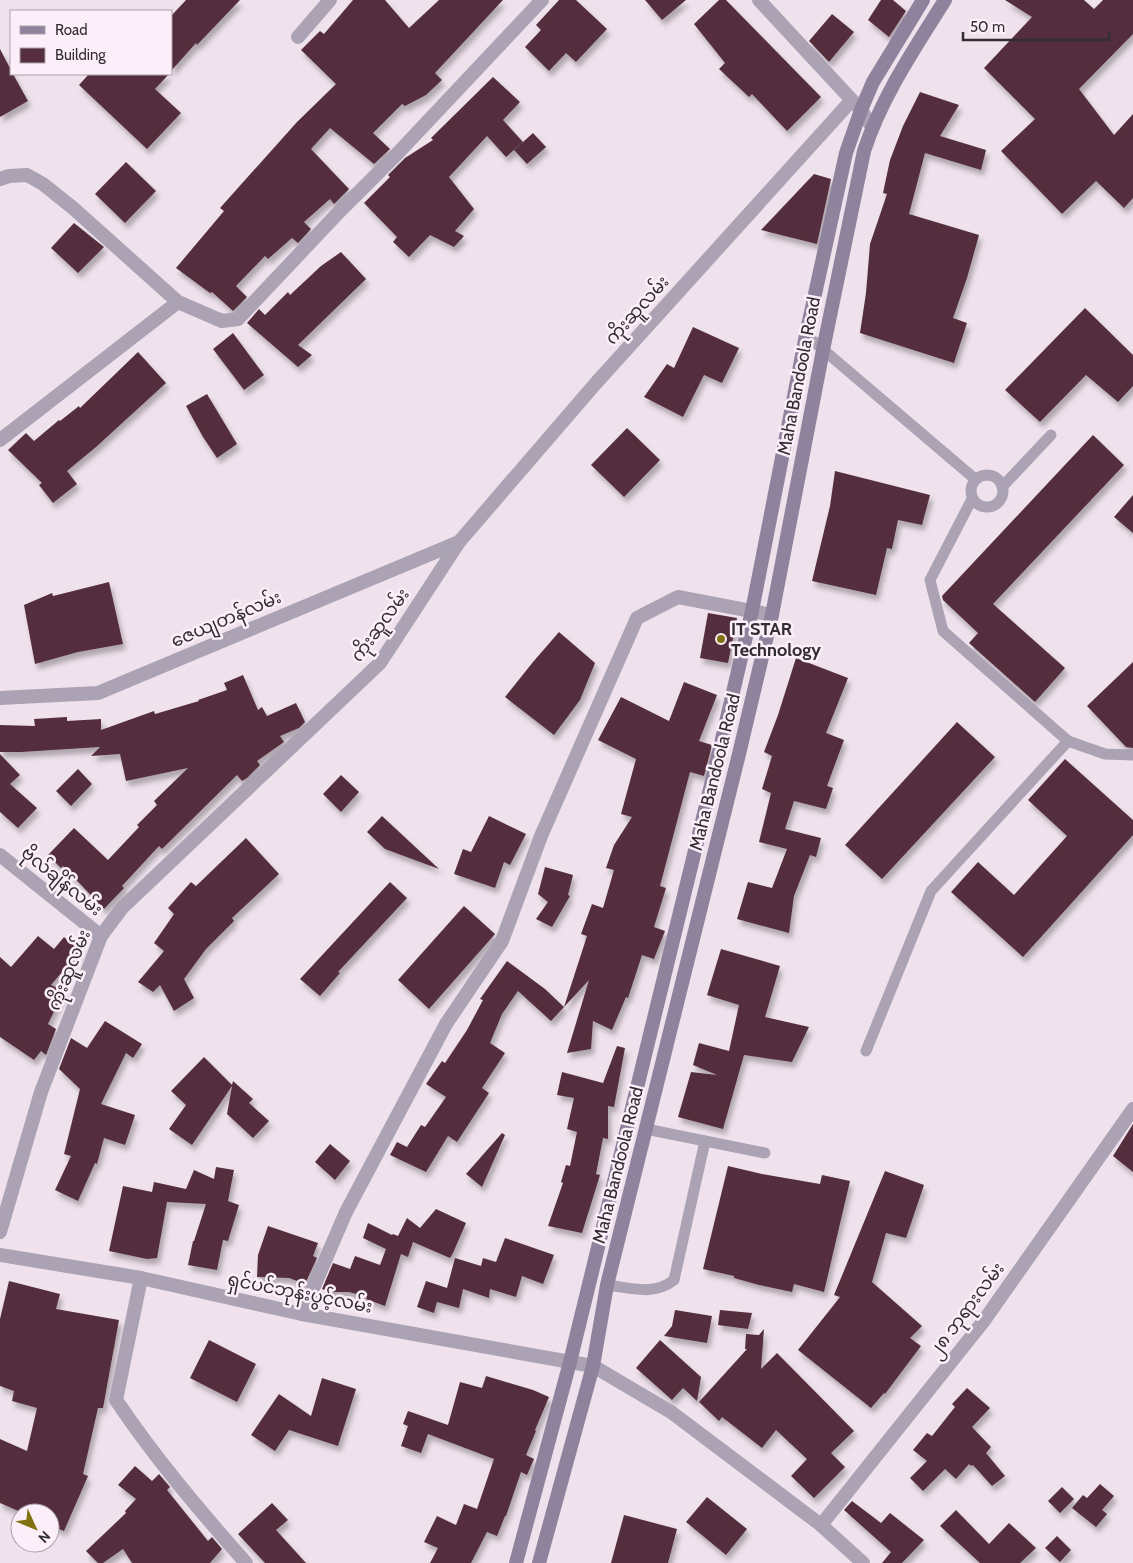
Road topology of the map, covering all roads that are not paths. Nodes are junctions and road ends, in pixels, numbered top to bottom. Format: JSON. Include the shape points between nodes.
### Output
{"nodes":[{"id":1,"x":330,"y":0,"type":"edge"},
{"id":2,"x":542,"y":0,"type":"edge"},
{"id":3,"x":759,"y":0,"type":"edge"},
{"id":4,"x":923,"y":0,"type":"edge"},
{"id":5,"x":945,"y":0,"type":"edge"},
{"id":6,"x":298,"y":37,"type":"dead end"},
{"id":7,"x":856,"y":106,"type":"junction"},
{"id":8,"x":872,"y":127,"type":"junction"},
{"id":9,"x":0,"y":179,"type":"edge"},
{"id":10,"x":178,"y":302,"type":"junction"},
{"id":11,"x":806,"y":335,"type":"junction"},
{"id":12,"x":823,"y":350,"type":"junction"},
{"id":13,"x":1051,"y":435,"type":"dead end"},
{"id":14,"x":0,"y":440,"type":"edge"},
{"id":15,"x":975,"y":479,"type":"junction"},
{"id":16,"x":1002,"y":487,"type":"junction"},
{"id":17,"x":972,"y":499,"type":"junction"},
{"id":18,"x":459,"y":542,"type":"junction"},
{"id":19,"x":752,"y":611,"type":"junction"},
{"id":20,"x":772,"y":615,"type":"junction"},
{"id":21,"x":0,"y":698,"type":"edge"},
{"id":22,"x":1068,"y":740,"type":"junction"},
{"id":23,"x":1133,"y":756,"type":"edge"},
{"id":24,"x":0,"y":855,"type":"edge"},
{"id":25,"x":101,"y":936,"type":"junction"},
{"id":26,"x":866,"y":1050,"type":"dead end"},
{"id":27,"x":1133,"y":1110,"type":"edge"},
{"id":28,"x":646,"y":1129,"type":"junction"},
{"id":29,"x":705,"y":1141,"type":"junction"},
{"id":30,"x":765,"y":1153,"type":"dead end"},
{"id":31,"x":0,"y":1232,"type":"edge"},
{"id":32,"x":0,"y":1255,"type":"edge"},
{"id":33,"x":141,"y":1278,"type":"junction"},
{"id":34,"x":607,"y":1285,"type":"junction"},
{"id":35,"x":302,"y":1314,"type":"junction"},
{"id":36,"x":570,"y":1362,"type":"junction"},
{"id":37,"x":593,"y":1366,"type":"junction"},
{"id":38,"x":821,"y":1526,"type":"junction"},
{"id":39,"x":246,"y":1563,"type":"edge"},
{"id":40,"x":516,"y":1563,"type":"edge"},
{"id":41,"x":539,"y":1563,"type":"edge"},
{"id":42,"x":863,"y":1563,"type":"edge"}],
"edges":[{"from":1,"to":6,"type":"street"},
{"from":2,"to":10,"type":"street","via":[[238,319],[222,321]]},
{"from":3,"to":7,"type":"street"},
{"from":4,"to":7,"type":"main road","name":"Maha Bandoola Road"},
{"from":5,"to":8,"type":"main road","name":"Maha Bandoola Road"},
{"from":7,"to":8,"type":"street"},
{"from":7,"to":11,"type":"main road","name":"Maha Bandoola Road"},
{"from":7,"to":18,"type":"street","name":"ကိုးဆူလမ်း","via":[[596,383]]},
{"from":8,"to":12,"type":"main road","name":"Maha Bandoola Road","via":[[864,151]]},
{"from":9,"to":10,"type":"street","via":[[27,175],[43,184]]},
{"from":10,"to":14,"type":"street"},
{"from":11,"to":12,"type":"lane"},
{"from":11,"to":19,"type":"main road","name":"Maha Bandoola Road"},
{"from":12,"to":15,"type":"lane"},
{"from":12,"to":20,"type":"main road","name":"Maha Bandoola Road"},
{"from":13,"to":16,"type":"lane"},
{"from":15,"to":16,"type":"lane","via":[[991,475]]},
{"from":15,"to":17,"type":"lane","via":[[970,489]]},
{"from":16,"to":17,"type":"lane","via":[[1002,498],[995,506],[984,508]]},
{"from":17,"to":22,"type":"lane","via":[[930,580],[943,631]]},
{"from":18,"to":21,"type":"street","name":"ဇေယျတန်လမ်း","via":[[98,693]]},
{"from":18,"to":25,"type":"street","name":"ကိုးဆူလမ်း","via":[[380,664],[122,908]]},
{"from":19,"to":20,"type":"street"},
{"from":19,"to":35,"type":"street","via":[[678,597],[637,618],[541,836],[502,941],[446,1024],[346,1212]]},
{"from":19,"to":36,"type":"main road","name":"Maha Bandoola Road"},
{"from":20,"to":28,"type":"main road","name":"Maha Bandoola Road"},
{"from":22,"to":23,"type":"lane","via":[[1104,754]]},
{"from":22,"to":26,"type":"lane","via":[[931,891]]},
{"from":24,"to":25,"type":"street","name":"ဗိုလ်ချိန်လမ်း"},
{"from":25,"to":31,"type":"street","name":"ကိုးဆူလမ်း","via":[[41,1092]]},
{"from":27,"to":38,"type":"street","name":"၂၈ ဘုရားလမ်း","via":[[983,1322]]},
{"from":28,"to":29,"type":"lane"},
{"from":28,"to":34,"type":"main road","name":"Maha Bandoola Road"},
{"from":29,"to":30,"type":"lane"},
{"from":29,"to":34,"type":"lane","via":[[674,1280],[665,1287],[651,1290]]},
{"from":32,"to":33,"type":"street","name":"ရှင်ပင်ဘုန်းပွင့်လမ်း"},
{"from":33,"to":35,"type":"street","name":"ရှင်ပင်ဘုန်းပွင့်လမ်း"},
{"from":33,"to":39,"type":"street","via":[[116,1400],[177,1482]]},
{"from":34,"to":37,"type":"main road","name":"Maha Bandoola Road"},
{"from":35,"to":36,"type":"street","name":"ရှင်ပင်ဘုန်းပွင့်လမ်း"},
{"from":36,"to":37,"type":"street","name":"ရှင်ပင်ဘုန်းပွင့်လမ်း"},
{"from":36,"to":40,"type":"main road","name":"Maha Bandoola Road"},
{"from":37,"to":38,"type":"street","via":[[671,1412]]},
{"from":37,"to":41,"type":"main road","name":"Maha Bandoola Road"},
{"from":38,"to":42,"type":"street"}]}
